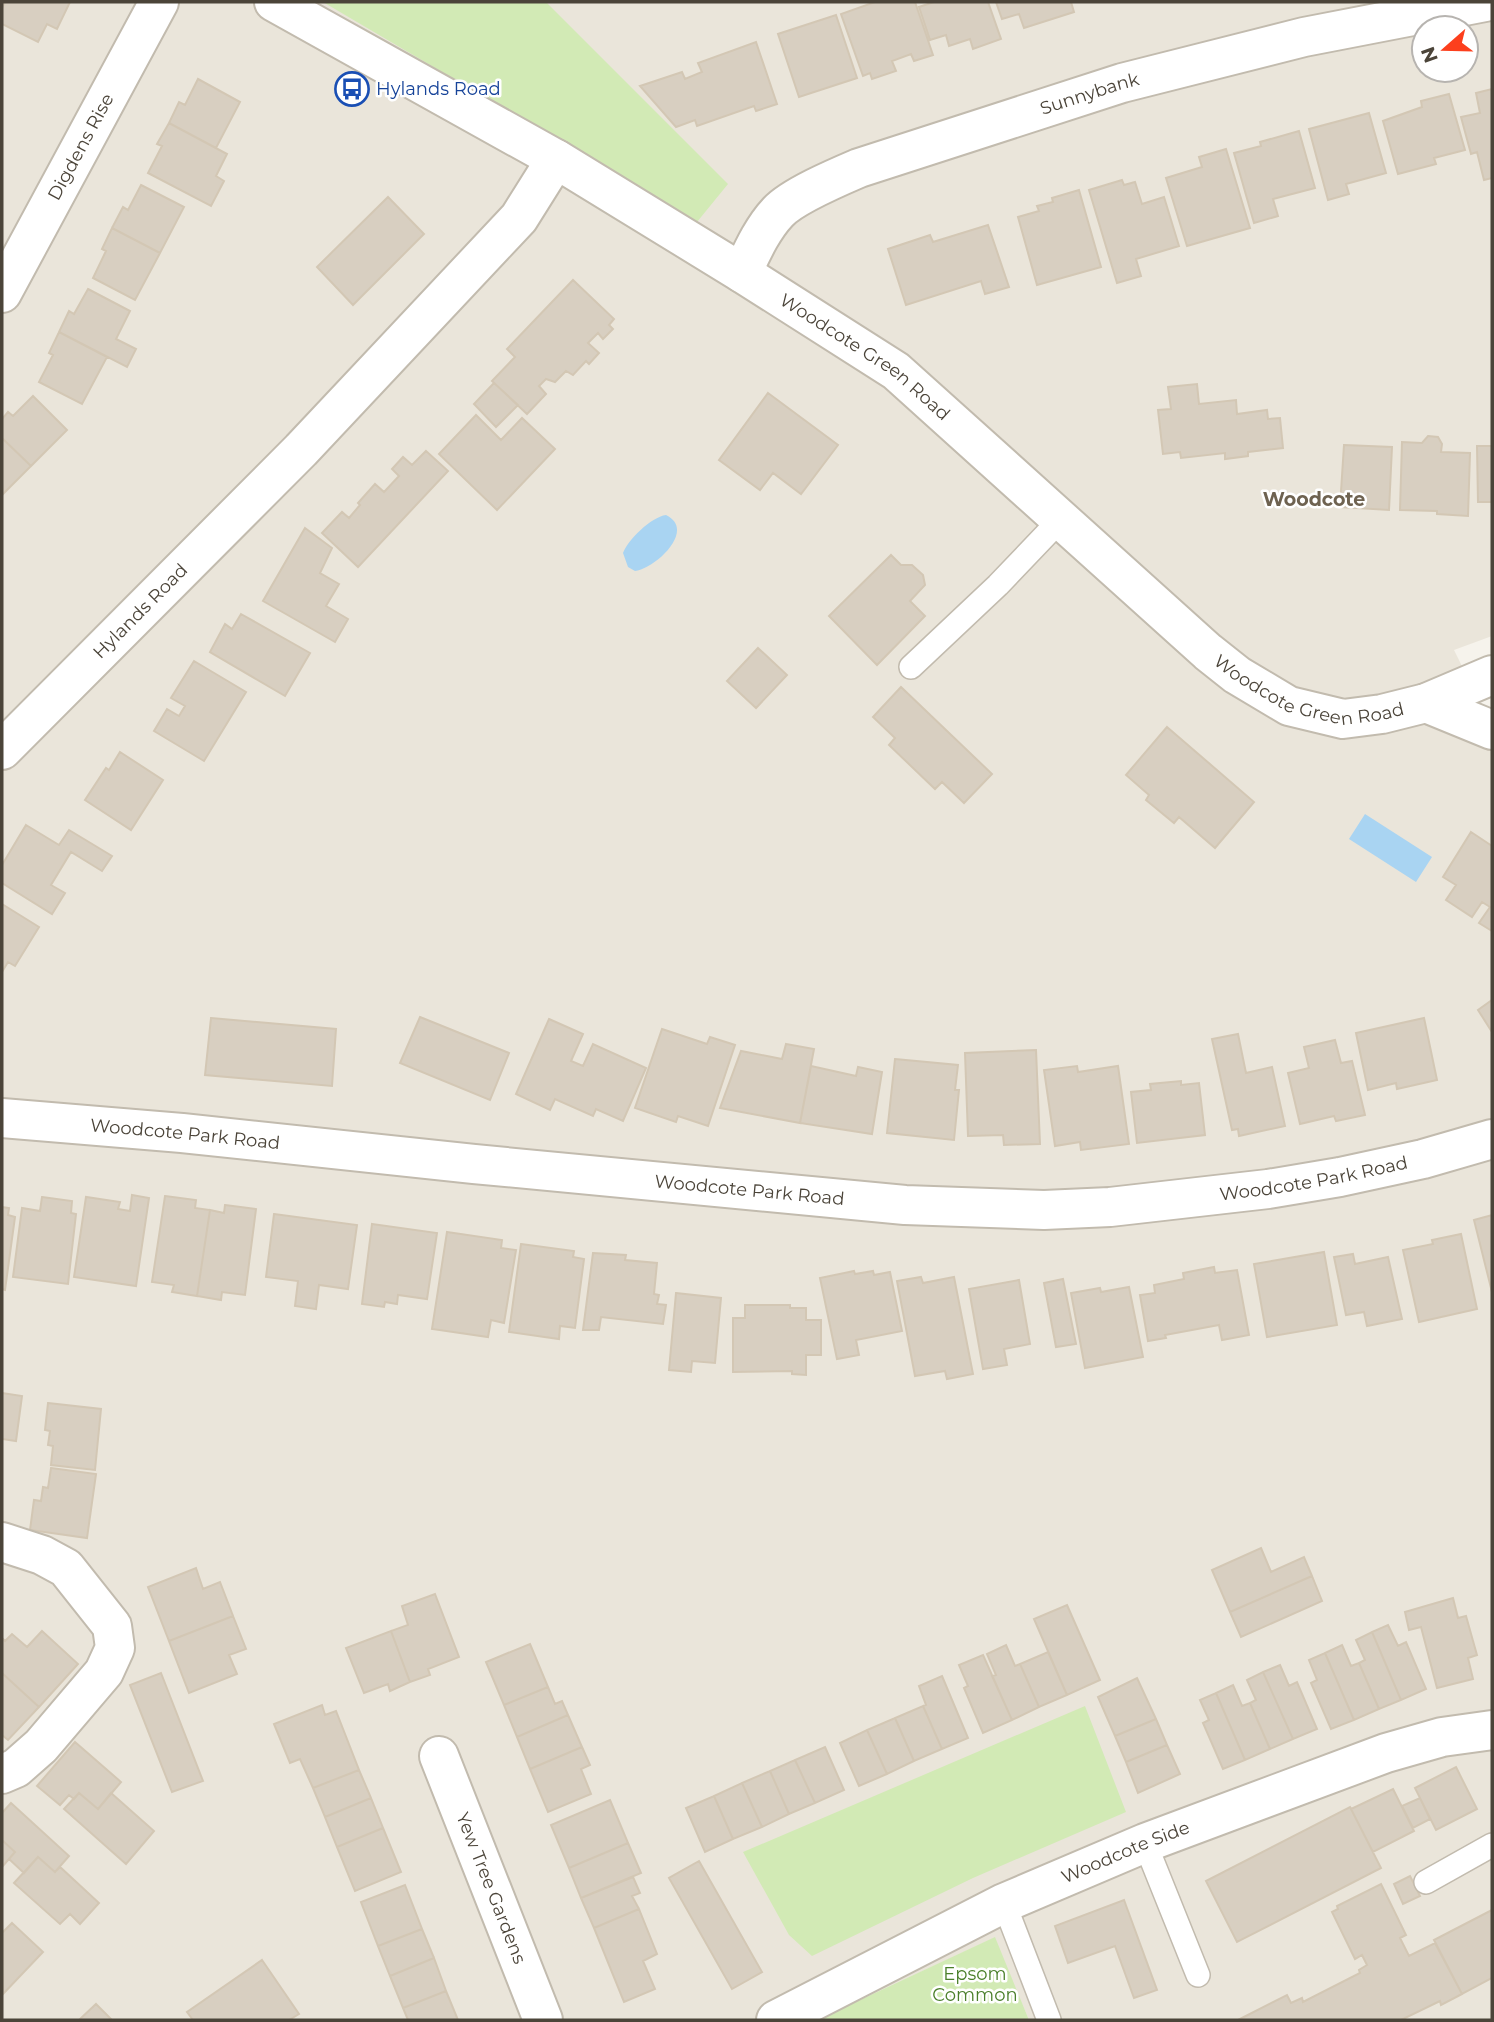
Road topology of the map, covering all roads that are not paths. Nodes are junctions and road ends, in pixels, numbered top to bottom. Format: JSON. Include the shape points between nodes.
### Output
{"nodes":[{"id":1,"x":159,"y":2,"type":"edge"},
{"id":2,"x":274,"y":2,"type":"edge"},
{"id":3,"x":1485,"y":2,"type":"edge"},
{"id":4,"x":556,"y":159,"type":"junction"},
{"id":5,"x":742,"y":273,"type":"junction"},
{"id":6,"x":2,"y":293,"type":"edge"},
{"id":7,"x":1061,"y":519,"type":"junction"},
{"id":8,"x":912,"y":667,"type":"dead end"},
{"id":9,"x":1492,"y":675,"type":"edge"},
{"id":10,"x":1426,"y":703,"type":"junction"},
{"id":11,"x":1492,"y":730,"type":"edge"},
{"id":12,"x":2,"y":750,"type":"edge"},
{"id":13,"x":2,"y":1118,"type":"edge"},
{"id":14,"x":1492,"y":1139,"type":"edge"},
{"id":15,"x":2,"y":1542,"type":"edge"},
{"id":16,"x":1492,"y":1730,"type":"edge"},
{"id":17,"x":439,"y":1756,"type":"dead end"},
{"id":18,"x":2,"y":1774,"type":"edge"},
{"id":19,"x":1144,"y":1843,"type":"junction"},
{"id":20,"x":1492,"y":1845,"type":"edge"},
{"id":21,"x":1426,"y":1882,"type":"dead end"},
{"id":22,"x":1004,"y":1903,"type":"junction"},
{"id":23,"x":1198,"y":1975,"type":"dead end"},
{"id":24,"x":543,"y":2020,"type":"edge"},
{"id":25,"x":776,"y":2020,"type":"edge"},
{"id":26,"x":1049,"y":2020,"type":"edge"}],
"edges":[{"from":1,"to":6,"type":"street","name":"Digdens Rise"},
{"from":2,"to":4,"type":"street","name":"Woodcote Green Road"},
{"from":3,"to":5,"type":"street","name":"Sunnybank","via":[[1304,37],[1122,83],[859,168],[779,211]]},
{"from":4,"to":5,"type":"street","name":"Woodcote Green Road"},
{"from":4,"to":12,"type":"street","name":"Hylands Road","via":[[510,228],[301,450]]},
{"from":5,"to":7,"type":"street","name":"Woodcote Green Road","via":[[896,371]]},
{"from":7,"to":8,"type":"lane"},
{"from":7,"to":10,"type":"street","name":"Woodcote Green Road","via":[[1208,652],[1289,706],[1343,719]]},
{"from":9,"to":10,"type":"street","name":"Woodcote Green Road"},
{"from":10,"to":11,"type":"street"},
{"from":13,"to":14,"type":"street","name":"Woodcote Park Road","via":[[892,1204],[1044,1210],[1268,1189],[1423,1159]]},
{"from":15,"to":18,"type":"street","via":[[66,1568],[112,1626],[115,1648],[104,1672],[41,1746]]},
{"from":16,"to":19,"type":"street","name":"Woodcote Side","via":[[1442,1737],[1386,1753]]},
{"from":17,"to":24,"type":"street","name":"Yew Tree Gardens"},
{"from":19,"to":22,"type":"street","name":"Woodcote Side"},
{"from":19,"to":23,"type":"lane"},
{"from":20,"to":21,"type":"lane"},
{"from":22,"to":25,"type":"street","name":"Woodcote Side"},
{"from":22,"to":26,"type":"lane"}]}
